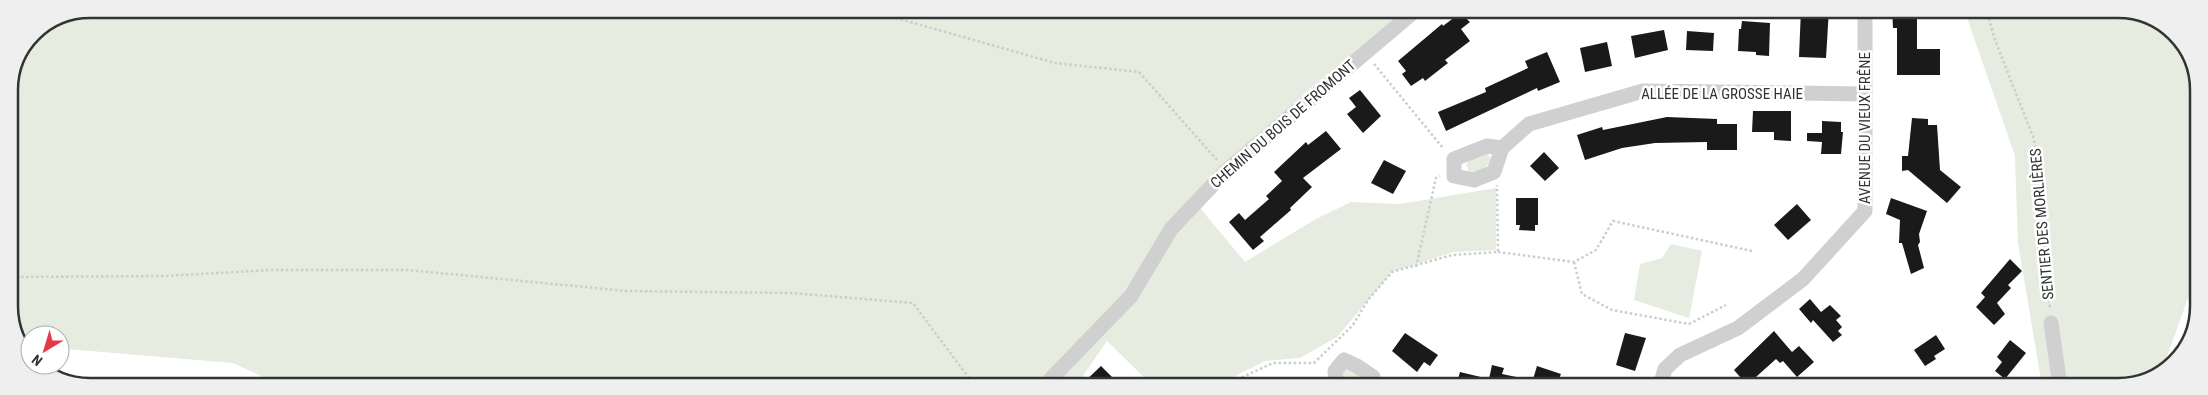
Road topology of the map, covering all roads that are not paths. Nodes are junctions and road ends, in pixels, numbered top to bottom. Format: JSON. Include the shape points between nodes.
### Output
{"nodes":[{"id":1,"x":1408,"y":17,"type":"edge"},
{"id":2,"x":1865,"y":17,"type":"edge"},
{"id":3,"x":1865,"y":94,"type":"junction"},
{"id":4,"x":1502,"y":148,"type":"junction"},
{"id":5,"x":2051,"y":323,"type":"road end"},
{"id":6,"x":1052,"y":378,"type":"edge"},
{"id":7,"x":1336,"y":378,"type":"edge"},
{"id":8,"x":1373,"y":378,"type":"edge"},
{"id":9,"x":1662,"y":378,"type":"edge"},
{"id":10,"x":2059,"y":378,"type":"edge"}],
"edges":[{"from":1,"to":6,"type":"street","name":"CHEMIN DU BOIS DE FROMONT","via":[[1226,171],[1171,229],[1131,296]]},
{"from":2,"to":3,"type":"street","name":"AVENUE DU VIEUX FRÊNE"},
{"from":3,"to":4,"type":"street","name":"ALLÉE DE LA GROSSE HAIE","via":[[1643,91],[1529,124]]},
{"from":3,"to":9,"type":"street","name":"AVENUE DU VIEUX FRÊNE","via":[[1865,211],[1803,279],[1738,328],[1680,355],[1665,369]]},
{"from":4,"to":4,"type":"street","via":[[1494,172],[1474,180],[1454,176],[1454,164],[1487,146]]},
{"from":5,"to":10,"type":"street"},
{"from":7,"to":8,"type":"street","via":[[1335,370],[1344,360]]}]}
